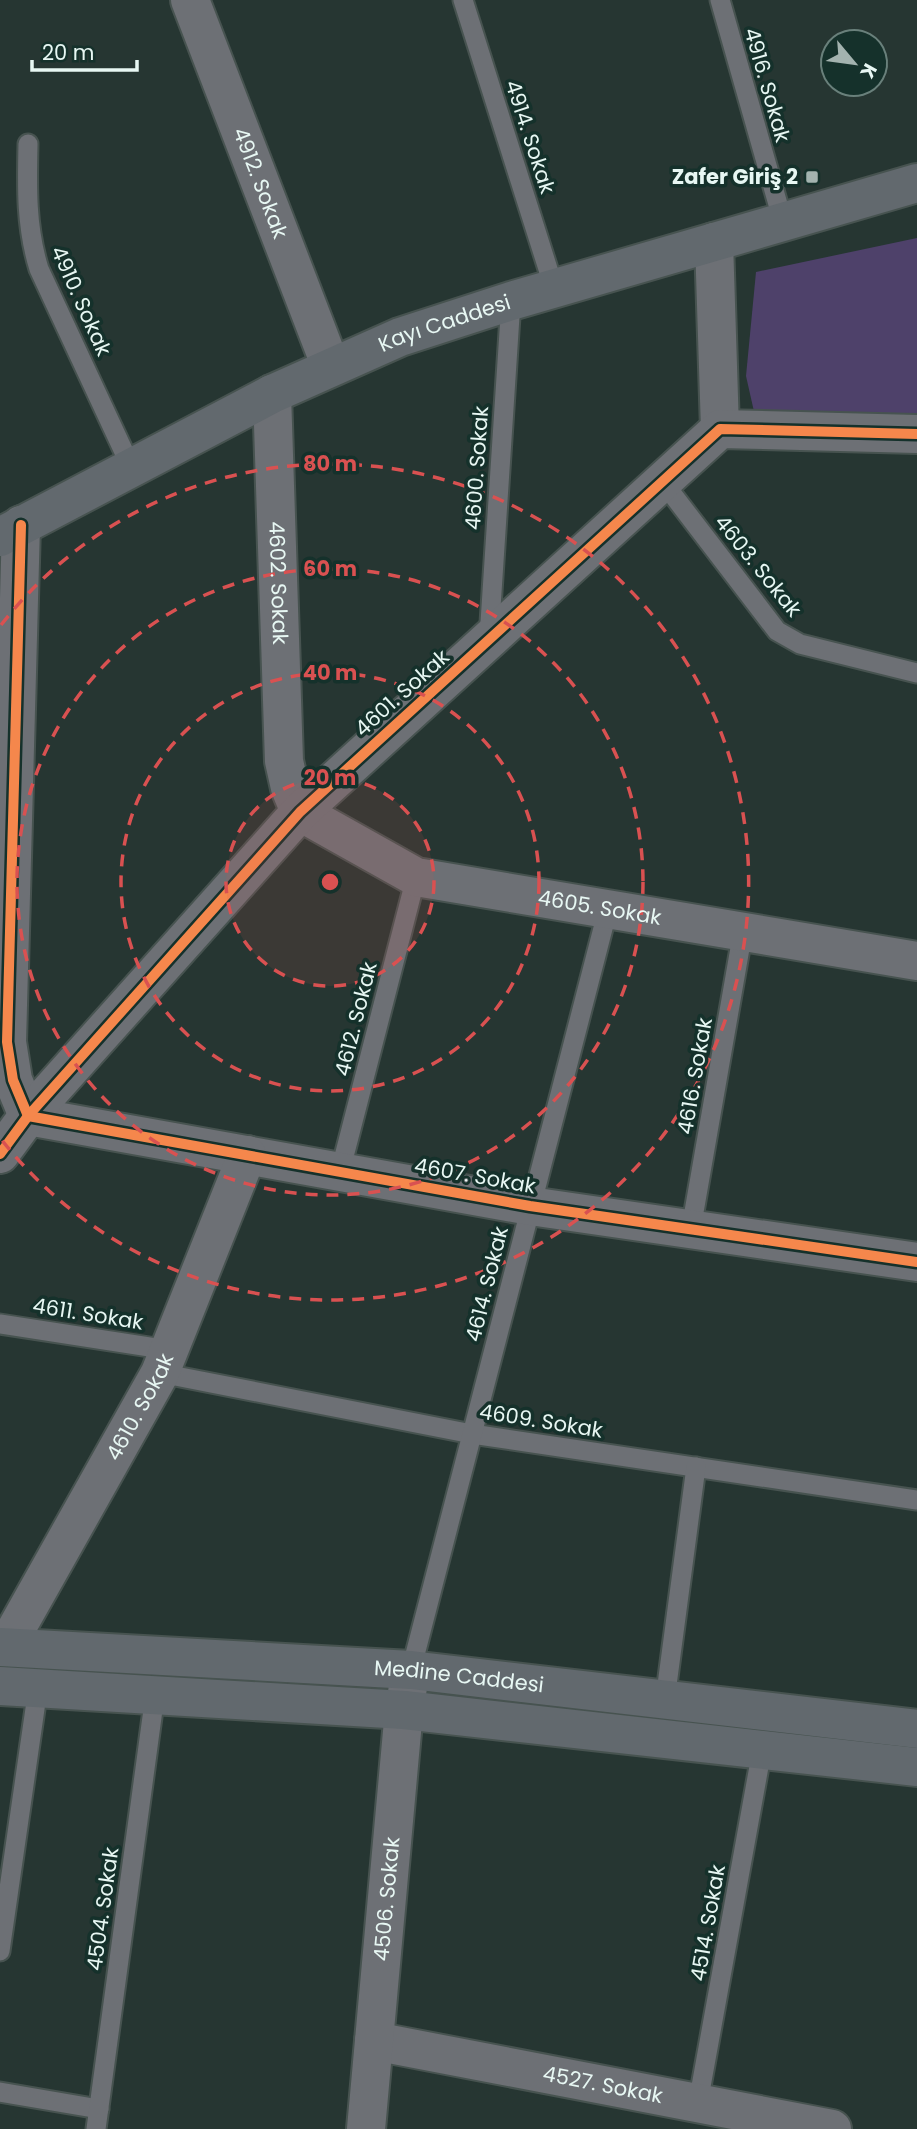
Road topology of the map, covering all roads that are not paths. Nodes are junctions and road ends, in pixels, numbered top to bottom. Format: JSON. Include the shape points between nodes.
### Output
{"nodes":[{"id":1,"x":190,"y":0,"type":"edge"},
{"id":2,"x":463,"y":0,"type":"edge"},
{"id":3,"x":720,"y":0,"type":"edge"},
{"id":4,"x":28,"y":144,"type":"dead end"},
{"id":5,"x":917,"y":183,"type":"edge"},
{"id":6,"x":783,"y":222,"type":"junction"},
{"id":7,"x":714,"y":242,"type":"junction"},
{"id":8,"x":554,"y":288,"type":"junction"},
{"id":9,"x":511,"y":300,"type":"junction"},
{"id":10,"x":331,"y":367,"type":"junction"},
{"id":11,"x":272,"y":394,"type":"junction"},
{"id":12,"x":720,"y":429,"type":"junction"},
{"id":13,"x":917,"y":433,"type":"edge"},
{"id":14,"x":131,"y":467,"type":"junction"},
{"id":15,"x":663,"y":482,"type":"junction"},
{"id":16,"x":10,"y":531,"type":"edge"},
{"id":17,"x":489,"y":639,"type":"junction"},
{"id":18,"x":917,"y":673,"type":"edge"},
{"id":19,"x":300,"y":812,"type":"junction"},
{"id":20,"x":416,"y":877,"type":"junction"},
{"id":21,"x":607,"y":909,"type":"junction"},
{"id":22,"x":743,"y":931,"type":"junction"},
{"id":23,"x":917,"y":961,"type":"edge"},
{"id":24,"x":28,"y":1116,"type":"junction"},
{"id":25,"x":0,"y":1154,"type":"edge"},
{"id":26,"x":247,"y":1155,"type":"junction"},
{"id":27,"x":340,"y":1172,"type":"junction"},
{"id":28,"x":530,"y":1206,"type":"junction"},
{"id":29,"x":691,"y":1229,"type":"junction"},
{"id":30,"x":917,"y":1262,"type":"edge"},
{"id":31,"x":0,"y":1324,"type":"edge"},
{"id":32,"x":165,"y":1362,"type":"junction"},
{"id":33,"x":472,"y":1434,"type":"junction"},
{"id":34,"x":696,"y":1467,"type":"junction"},
{"id":35,"x":917,"y":1500,"type":"edge"},
{"id":36,"x":3,"y":1647,"type":"edge"},
{"id":37,"x":411,"y":1670,"type":"junction"},
{"id":38,"x":0,"y":1686,"type":"edge"},
{"id":39,"x":38,"y":1688,"type":"junction"},
{"id":40,"x":155,"y":1695,"type":"junction"},
{"id":41,"x":665,"y":1700,"type":"junction"},
{"id":42,"x":404,"y":1710,"type":"junction"},
{"id":43,"x":917,"y":1729,"type":"edge"},
{"id":44,"x":762,"y":1750,"type":"junction"},
{"id":45,"x":917,"y":1767,"type":"edge"},
{"id":46,"x":5,"y":1886,"type":"edge"},
{"id":47,"x":0,"y":1951,"type":"edge"},
{"id":48,"x":374,"y":2041,"type":"junction"},
{"id":49,"x":0,"y":2092,"type":"edge"},
{"id":50,"x":698,"y":2104,"type":"junction"},
{"id":51,"x":97,"y":2119,"type":"edge"},
{"id":52,"x":366,"y":2129,"type":"edge"},
{"id":53,"x":832,"y":2129,"type":"edge"}],
"edges":[{"from":1,"to":10,"type":"street","name":"4912. Sokak"},
{"from":2,"to":8,"type":"lane","name":"4914. Sokak"},
{"from":3,"to":6,"type":"lane","name":"4916. Sokak"},
{"from":4,"to":14,"type":"lane","name":"4910. Sokak","via":[[27,215],[39,269]]},
{"from":5,"to":6,"type":"street","name":"Kayı Caddesi"},
{"from":6,"to":7,"type":"street","name":"Kayı Caddesi"},
{"from":7,"to":8,"type":"street","name":"Kayı Caddesi"},
{"from":7,"to":12,"type":"street"},
{"from":8,"to":9,"type":"street","name":"Kayı Caddesi"},
{"from":9,"to":10,"type":"street","name":"Kayı Caddesi","via":[[400,337]]},
{"from":9,"to":17,"type":"lane","name":"4600. Sokak"},
{"from":10,"to":11,"type":"street","name":"Kayı Caddesi"},
{"from":11,"to":14,"type":"street","name":"Kayı Caddesi"},
{"from":11,"to":19,"type":"street","name":"4602. Sokak","via":[[284,761]]},
{"from":12,"to":13,"type":"street"},
{"from":12,"to":15,"type":"street","name":"4601. Sokak"},
{"from":14,"to":16,"type":"street","name":"Kayı Caddesi"},
{"from":15,"to":17,"type":"street","name":"4601. Sokak"},
{"from":15,"to":18,"type":"lane","name":"4603. Sokak","via":[[777,631],[800,643]]},
{"from":16,"to":24,"type":"street","via":[[7,1042],[13,1080]]},
{"from":17,"to":19,"type":"street","name":"4601. Sokak"},
{"from":19,"to":20,"type":"street","name":"4605. Sokak"},
{"from":19,"to":24,"type":"street","name":"4601. Sokak"},
{"from":20,"to":21,"type":"street","name":"4605. Sokak"},
{"from":20,"to":27,"type":"lane","name":"4612. Sokak"},
{"from":21,"to":22,"type":"street","name":"4605. Sokak"},
{"from":21,"to":28,"type":"lane","name":"4614. Sokak"},
{"from":22,"to":23,"type":"street","name":"4605. Sokak"},
{"from":22,"to":29,"type":"lane","name":"4616. Sokak"},
{"from":24,"to":25,"type":"street","name":"4601. Sokak"},
{"from":24,"to":26,"type":"street","name":"4607. Sokak"},
{"from":26,"to":27,"type":"street","name":"4607. Sokak"},
{"from":26,"to":32,"type":"street","name":"4610. Sokak"},
{"from":27,"to":28,"type":"street","name":"4607. Sokak"},
{"from":28,"to":29,"type":"street","name":"4607. Sokak"},
{"from":28,"to":33,"type":"lane","name":"4614. Sokak"},
{"from":29,"to":30,"type":"street","name":"4607. Sokak"},
{"from":31,"to":32,"type":"lane","name":"4611. Sokak"},
{"from":32,"to":33,"type":"lane","name":"4609. Sokak"},
{"from":32,"to":36,"type":"street","name":"4610. Sokak"},
{"from":33,"to":34,"type":"lane","name":"4609. Sokak"},
{"from":33,"to":37,"type":"lane","name":"4614. Sokak"},
{"from":34,"to":35,"type":"lane","name":"4609. Sokak"},
{"from":34,"to":41,"type":"lane"},
{"from":36,"to":37,"type":"street","name":"Medine Caddesi"},
{"from":37,"to":41,"type":"street","name":"Medine Caddesi"},
{"from":37,"to":42,"type":"street","name":"4506. Sokak"},
{"from":38,"to":39,"type":"street","name":"Medine Caddesi"},
{"from":39,"to":40,"type":"street","name":"Medine Caddesi"},
{"from":39,"to":46,"type":"lane"},
{"from":40,"to":42,"type":"street","name":"Medine Caddesi"},
{"from":40,"to":51,"type":"lane","name":"4504. Sokak"},
{"from":41,"to":43,"type":"street","name":"Medine Caddesi"},
{"from":42,"to":44,"type":"street","name":"Medine Caddesi"},
{"from":42,"to":48,"type":"street","name":"4506. Sokak"},
{"from":44,"to":45,"type":"street","name":"Medine Caddesi"},
{"from":44,"to":50,"type":"lane","name":"4514. Sokak"},
{"from":46,"to":47,"type":"lane"},
{"from":48,"to":50,"type":"street","name":"4527. Sokak"},
{"from":48,"to":52,"type":"street","name":"4506. Sokak"},
{"from":49,"to":51,"type":"lane"},
{"from":50,"to":53,"type":"street","name":"4527. Sokak"}]}
